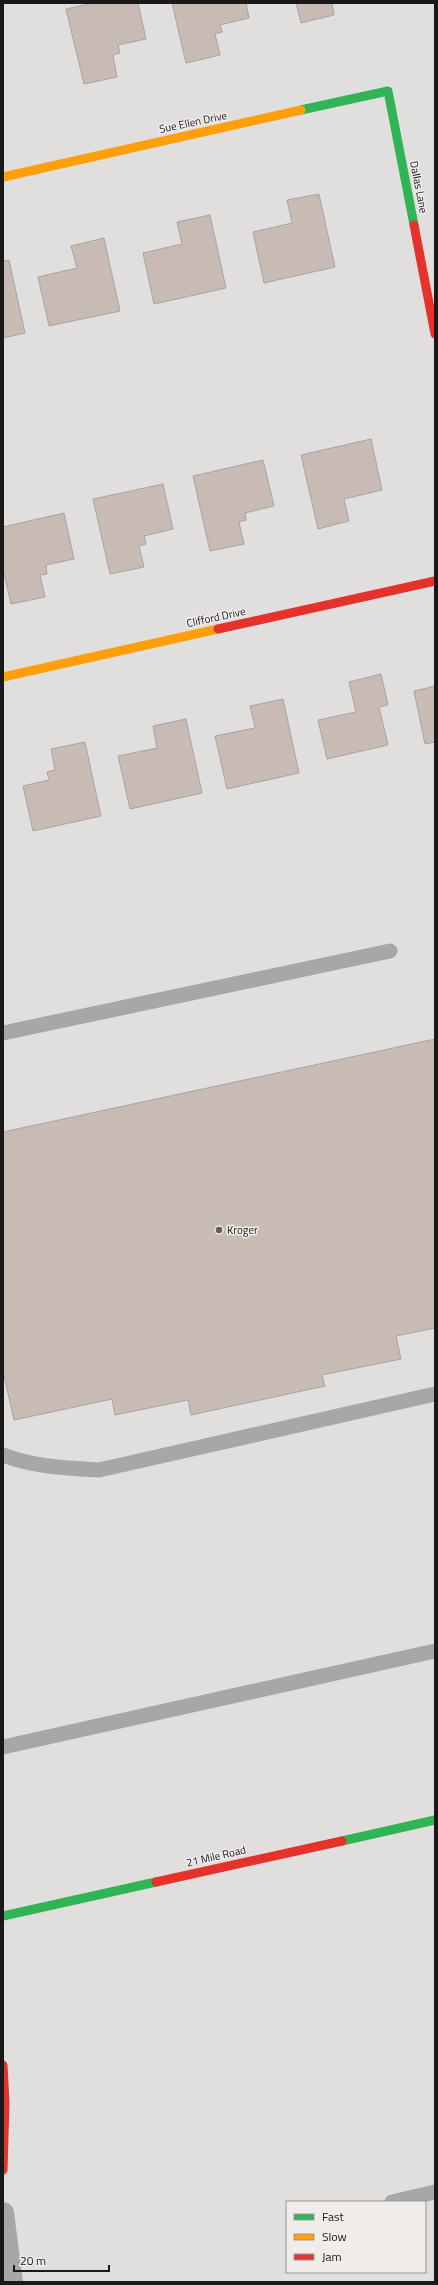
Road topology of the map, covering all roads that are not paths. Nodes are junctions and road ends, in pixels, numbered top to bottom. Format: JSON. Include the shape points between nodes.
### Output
{"nodes":[{"id":1,"x":388,"y":92,"type":"joint"},
{"id":2,"x":3,"y":177,"type":"edge"},
{"id":3,"x":435,"y":334,"type":"edge"},
{"id":4,"x":435,"y":581,"type":"edge"},
{"id":5,"x":3,"y":677,"type":"edge"},
{"id":6,"x":390,"y":951,"type":"dead end"},
{"id":7,"x":3,"y":1033,"type":"edge"},
{"id":8,"x":435,"y":1394,"type":"edge"},
{"id":9,"x":3,"y":1455,"type":"edge"},
{"id":10,"x":435,"y":1651,"type":"edge"},
{"id":11,"x":3,"y":1747,"type":"edge"},
{"id":12,"x":435,"y":1820,"type":"edge"},
{"id":13,"x":3,"y":1916,"type":"edge"},
{"id":14,"x":3,"y":2065,"type":"edge"},
{"id":15,"x":3,"y":2170,"type":"edge"},
{"id":16,"x":435,"y":2192,"type":"edge"},
{"id":17,"x":396,"y":2201,"type":"edge"},
{"id":18,"x":3,"y":2213,"type":"edge"},
{"id":19,"x":12,"y":2282,"type":"edge"}],
"edges":[{"from":1,"to":2,"type":"street","name":"Sue Ellen Drive"},
{"from":1,"to":3,"type":"street","name":"Dallas Lane"},
{"from":4,"to":5,"type":"street","name":"Clifford Drive"},
{"from":6,"to":7,"type":"lane"},
{"from":8,"to":9,"type":"lane","via":[[99,1470],[64,1469]]},
{"from":10,"to":11,"type":"lane"},
{"from":12,"to":13,"type":"street","name":"21 Mile Road"},
{"from":14,"to":15,"type":"street","via":[[6,2103]]},
{"from":16,"to":17,"type":"lane"},
{"from":18,"to":19,"type":"street"}]}
